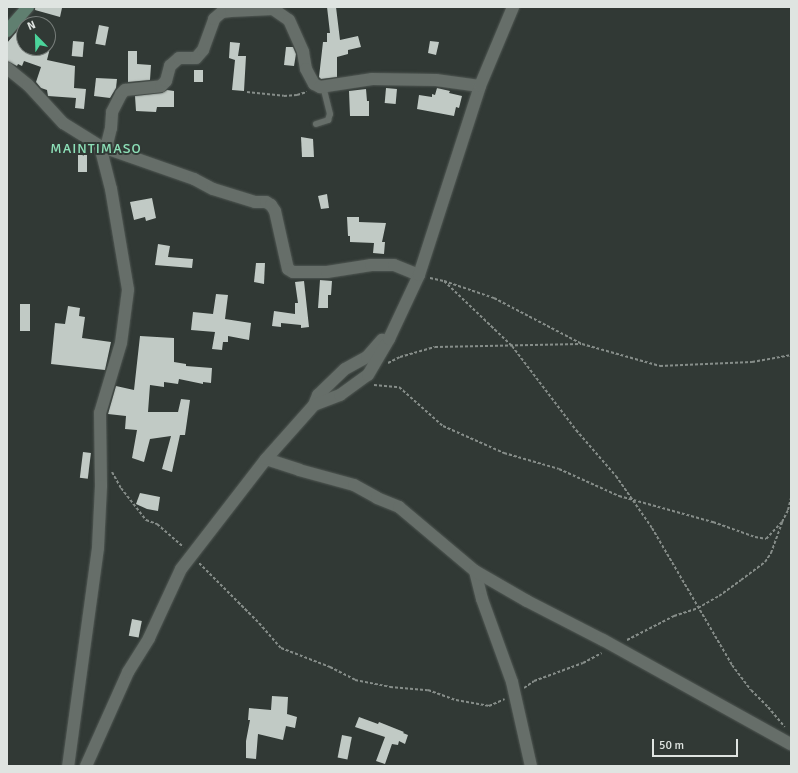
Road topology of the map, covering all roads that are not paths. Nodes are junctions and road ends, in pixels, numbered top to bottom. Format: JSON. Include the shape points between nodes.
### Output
{"nodes":[{"id":1,"x":28,"y":7,"type":"edge"},
{"id":2,"x":512,"y":7,"type":"edge"},
{"id":3,"x":7,"y":30,"type":"edge"},
{"id":4,"x":7,"y":68,"type":"edge"},
{"id":5,"x":321,"y":86,"type":"junction"},
{"id":6,"x":480,"y":86,"type":"junction"},
{"id":7,"x":316,"y":124,"type":"dead end"},
{"id":8,"x":103,"y":147,"type":"junction"},
{"id":9,"x":419,"y":275,"type":"junction"},
{"id":10,"x":400,"y":315,"type":"junction"},
{"id":11,"x":314,"y":405,"type":"junction"},
{"id":12,"x":266,"y":459,"type":"junction"},
{"id":13,"x":475,"y":570,"type":"junction"},
{"id":14,"x":791,"y":744,"type":"edge"},
{"id":15,"x":68,"y":766,"type":"edge"},
{"id":16,"x":86,"y":766,"type":"edge"},
{"id":17,"x":531,"y":766,"type":"edge"}],
"edges":[{"from":1,"to":3,"type":"street"},
{"from":2,"to":6,"type":"street"},
{"from":4,"to":8,"type":"street","via":[[28,85],[63,123]]},
{"from":5,"to":6,"type":"street","via":[[372,79],[436,80]]},
{"from":5,"to":7,"type":"lane","via":[[330,114],[328,120]]},
{"from":5,"to":8,"type":"street","via":[[314,84],[306,69],[289,20],[273,9],[222,12],[214,19],[203,50],[196,58],[179,58],[170,66],[166,81],[161,86],[125,90],[121,94],[112,112],[111,128]]},
{"from":6,"to":9,"type":"street"},
{"from":8,"to":9,"type":"street","via":[[194,179],[219,191],[271,204],[275,211],[288,269],[293,272],[327,272],[394,265]]},
{"from":8,"to":15,"type":"street","via":[[128,290],[121,343],[100,413],[98,548]]},
{"from":9,"to":10,"type":"street"},
{"from":10,"to":11,"type":"street","via":[[367,357],[345,369],[318,395]]},
{"from":10,"to":11,"type":"street","via":[[368,375],[340,395]]},
{"from":11,"to":12,"type":"street"},
{"from":12,"to":13,"type":"street","via":[[354,485],[400,507]]},
{"from":12,"to":16,"type":"street","via":[[182,569],[149,638],[128,672]]},
{"from":13,"to":14,"type":"street","via":[[527,602],[614,646]]},
{"from":13,"to":17,"type":"street","via":[[482,599],[512,682]]}]}
